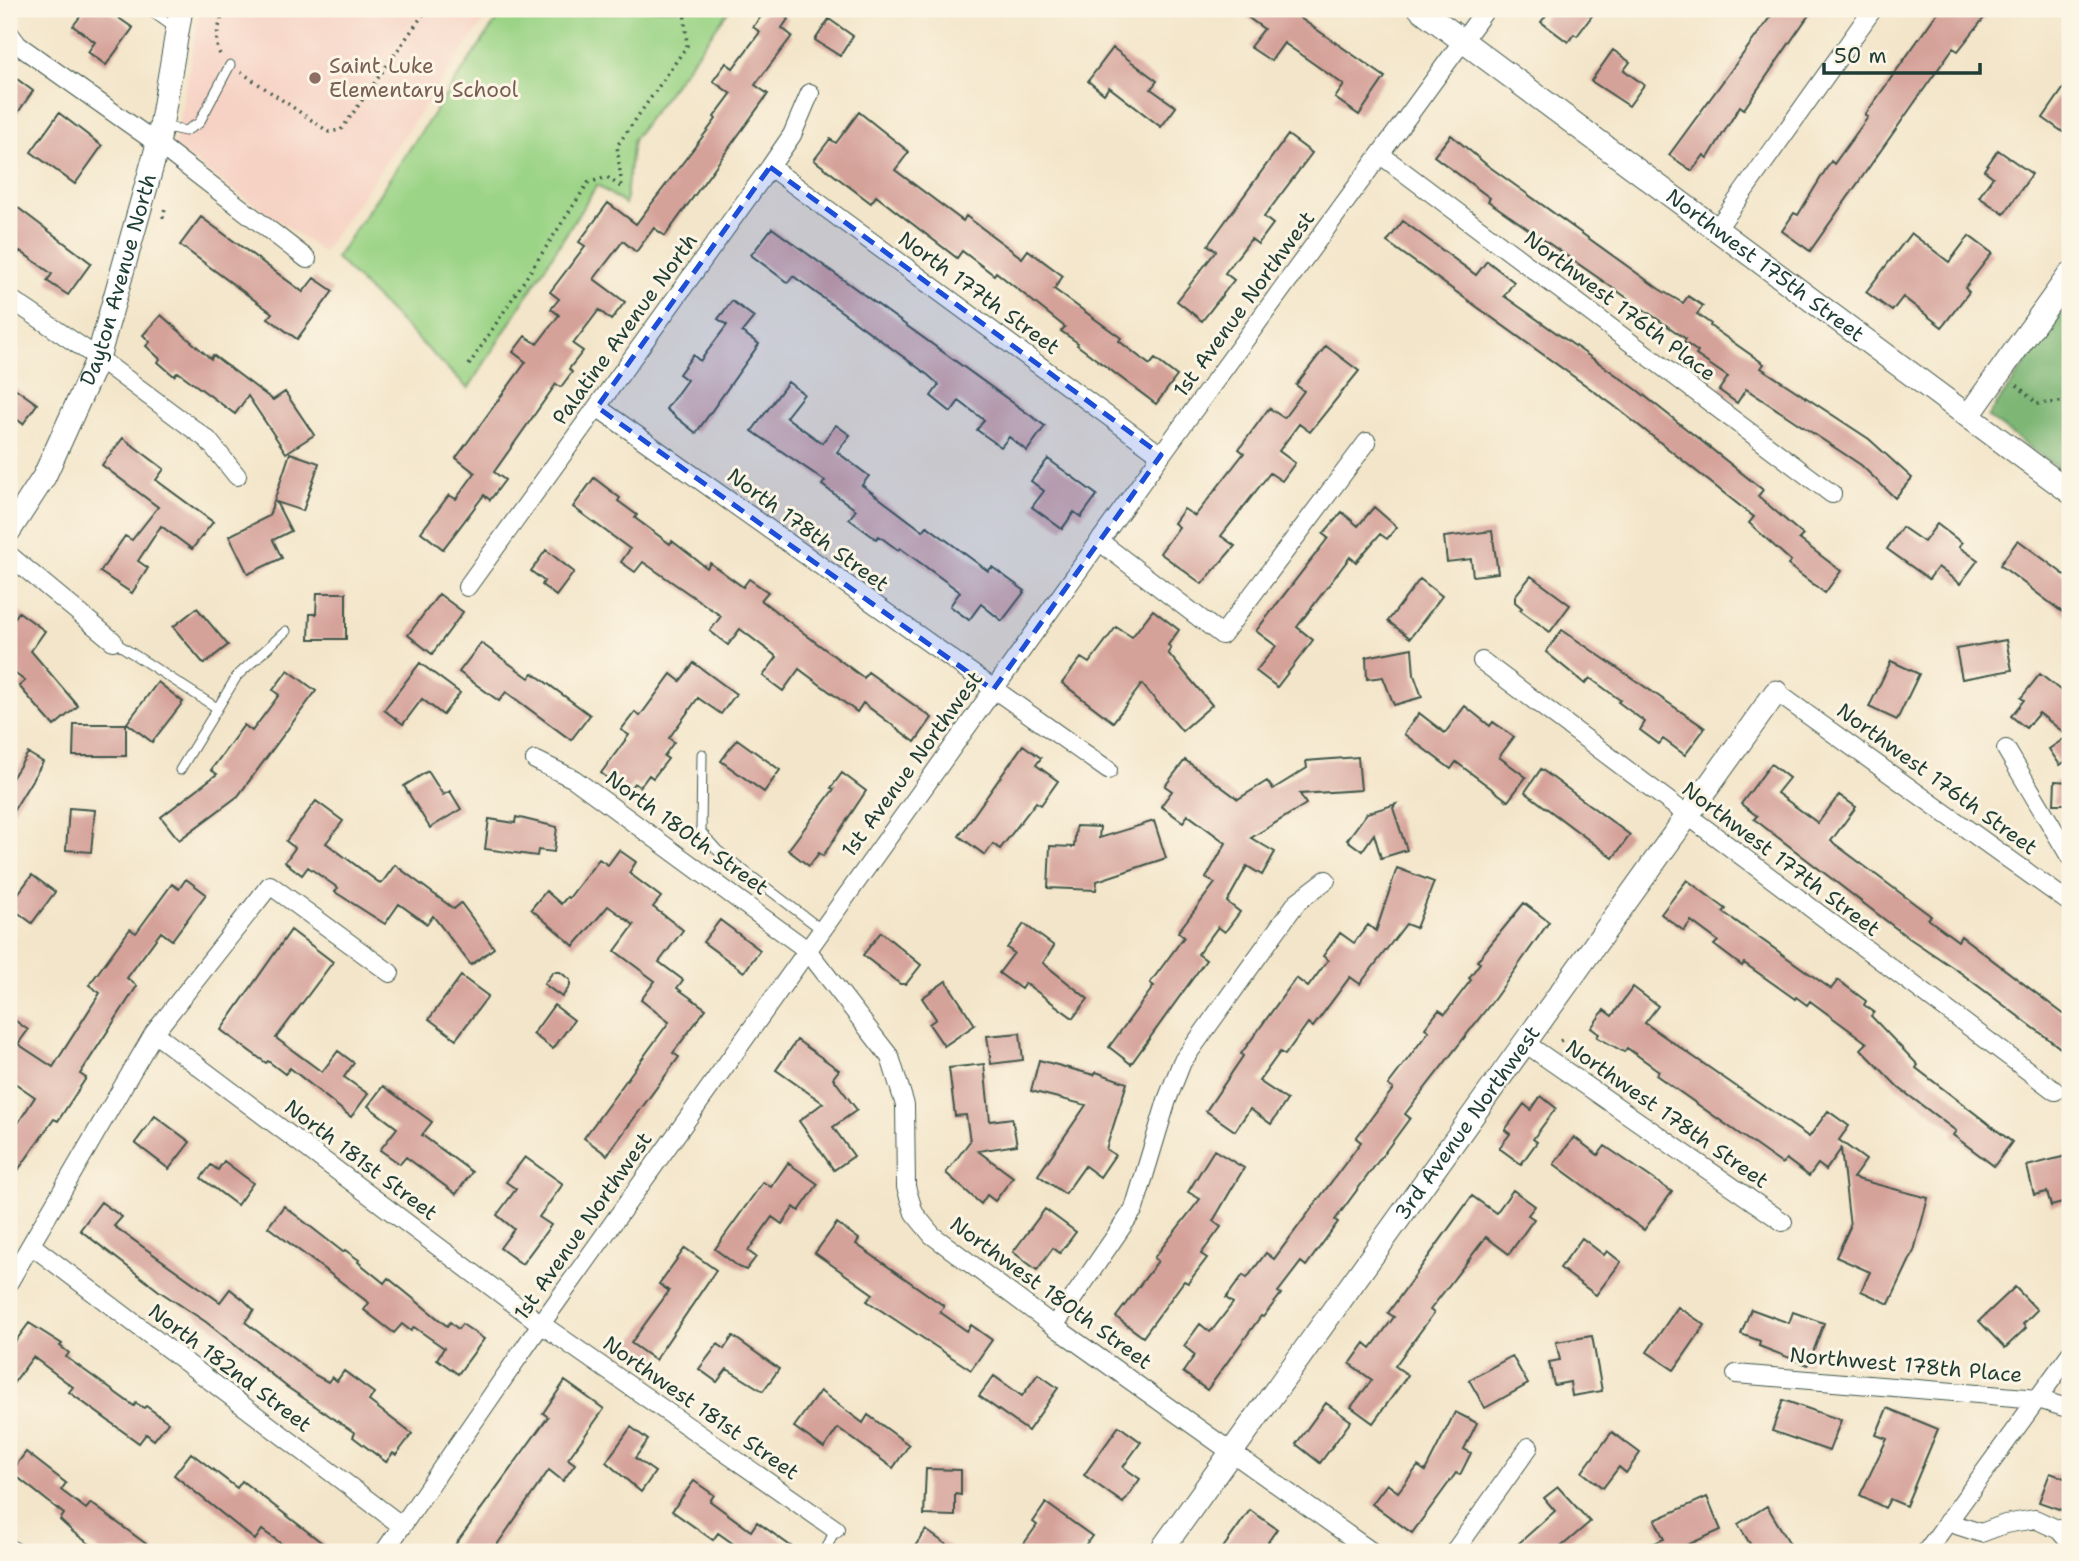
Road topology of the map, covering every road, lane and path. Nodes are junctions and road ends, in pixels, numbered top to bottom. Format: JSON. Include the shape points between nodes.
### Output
{"nodes":[{"id":1,"x":148,"y":9,"type":"edge"},
{"id":2,"x":224,"y":9,"type":"edge"},
{"id":3,"x":427,"y":9,"type":"edge"},
{"id":4,"x":684,"y":9,"type":"edge"},
{"id":5,"x":1420,"y":9,"type":"edge"},
{"id":6,"x":1486,"y":9,"type":"edge"},
{"id":7,"x":1873,"y":9,"type":"edge"},
{"id":8,"x":179,"y":20,"type":"edge"},
{"id":9,"x":9,"y":33,"type":"edge"},
{"id":10,"x":1463,"y":40,"type":"junction"},
{"id":11,"x":230,"y":65,"type":"junction"},
{"id":12,"x":810,"y":93,"type":"dead end"},
{"id":13,"x":160,"y":135,"type":"junction"},
{"id":14,"x":1381,"y":155,"type":"junction"},
{"id":15,"x":770,"y":167,"type":"junction"},
{"id":16,"x":1716,"y":230,"type":"junction"},
{"id":17,"x":307,"y":259,"type":"dead end"},
{"id":18,"x":2070,"y":274,"type":"edge"},
{"id":19,"x":9,"y":298,"type":"edge"},
{"id":20,"x":98,"y":358,"type":"junction"},
{"id":21,"x":469,"y":365,"type":"dead end"},
{"id":22,"x":2001,"y":370,"type":"junction"},
{"id":23,"x":2070,"y":401,"type":"edge"},
{"id":24,"x":597,"y":407,"type":"junction"},
{"id":25,"x":1969,"y":415,"type":"junction"},
{"id":26,"x":1367,"y":442,"type":"dead end"},
{"id":27,"x":1161,"y":456,"type":"junction"},
{"id":28,"x":237,"y":476,"type":"dead end"},
{"id":29,"x":2070,"y":492,"type":"edge"},
{"id":30,"x":1832,"y":494,"type":"dead end"},
{"id":31,"x":9,"y":531,"type":"edge"},
{"id":32,"x":1099,"y":541,"type":"junction"},
{"id":33,"x":9,"y":555,"type":"edge"},
{"id":34,"x":467,"y":587,"type":"dead end"},
{"id":35,"x":286,"y":631,"type":"dead end"},
{"id":36,"x":113,"y":641,"type":"joint"},
{"id":37,"x":1482,"y":662,"type":"dead end"},
{"id":38,"x":993,"y":690,"type":"junction"},
{"id":39,"x":1776,"y":692,"type":"joint"},
{"id":40,"x":217,"y":708,"type":"junction"},
{"id":41,"x":2006,"y":749,"type":"dead end"},
{"id":42,"x":702,"y":754,"type":"dead end"},
{"id":43,"x":535,"y":760,"type":"dead end"},
{"id":44,"x":1108,"y":769,"type":"dead end"},
{"id":45,"x":180,"y":770,"type":"dead end"},
{"id":46,"x":1685,"y":816,"type":"junction"},
{"id":47,"x":2070,"y":857,"type":"edge"},
{"id":48,"x":1326,"y":880,"type":"dead end"},
{"id":49,"x":2070,"y":903,"type":"edge"},
{"id":50,"x":822,"y":930,"type":"junction"},
{"id":51,"x":807,"y":950,"type":"junction"},
{"id":52,"x":390,"y":973,"type":"dead end"},
{"id":53,"x":154,"y":1033,"type":"junction"},
{"id":54,"x":1525,"y":1043,"type":"junction"},
{"id":55,"x":2054,"y":1091,"type":"dead end"},
{"id":56,"x":1783,"y":1222,"type":"dead end"},
{"id":57,"x":31,"y":1245,"type":"junction"},
{"id":58,"x":9,"y":1282,"type":"edge"},
{"id":59,"x":541,"y":1324,"type":"junction"},
{"id":60,"x":1054,"y":1326,"type":"junction"},
{"id":61,"x":2070,"y":1354,"type":"edge"},
{"id":62,"x":1736,"y":1374,"type":"dead end"},
{"id":63,"x":2038,"y":1399,"type":"junction"},
{"id":64,"x":2070,"y":1409,"type":"edge"},
{"id":65,"x":1530,"y":1447,"type":"dead end"},
{"id":66,"x":1232,"y":1451,"type":"junction"},
{"id":67,"x":1947,"y":1522,"type":"junction"},
{"id":68,"x":402,"y":1526,"type":"junction"},
{"id":69,"x":835,"y":1529,"type":"joint"},
{"id":70,"x":2070,"y":1543,"type":"edge"},
{"id":71,"x":9,"y":1548,"type":"edge"},
{"id":72,"x":15,"y":1552,"type":"edge"},
{"id":73,"x":384,"y":1552,"type":"edge"},
{"id":74,"x":825,"y":1552,"type":"edge"},
{"id":75,"x":1160,"y":1552,"type":"edge"},
{"id":76,"x":1372,"y":1552,"type":"edge"},
{"id":77,"x":1454,"y":1552,"type":"edge"},
{"id":78,"x":1926,"y":1552,"type":"edge"}],
"edges":[{"from":1,"to":8,"type":"lane"},
{"from":2,"to":11,"type":"path","via":[[216,48]]},
{"from":3,"to":11,"type":"path","via":[[341,130],[329,132]]},
{"from":4,"to":21,"type":"path","via":[[687,46],[617,146],[622,188],[607,177],[588,183]]},
{"from":5,"to":10,"type":"street","name":"Northwest 175th Street"},
{"from":6,"to":10,"type":"street","name":"1st Avenue Northwest"},
{"from":7,"to":16,"type":"street"},
{"from":8,"to":13,"type":"street","name":"Dayton Avenue North"},
{"from":9,"to":13,"type":"street","via":[[18,45]]},
{"from":10,"to":14,"type":"street","name":"1st Avenue Northwest"},
{"from":10,"to":16,"type":"street","name":"Northwest 175th Street"},
{"from":11,"to":13,"type":"lane","via":[[199,123],[185,131]]},
{"from":12,"to":15,"type":"street","name":"Palatine Avenue North","via":[[796,128]]},
{"from":13,"to":17,"type":"street"},
{"from":13,"to":20,"type":"street","name":"Dayton Avenue North"},
{"from":14,"to":27,"type":"street","name":"1st Avenue Northwest"},
{"from":14,"to":30,"type":"street","name":"Northwest 176th Place"},
{"from":15,"to":24,"type":"street","name":"Palatine Avenue North"},
{"from":15,"to":27,"type":"street","name":"North 177th Street"},
{"from":16,"to":25,"type":"street","name":"Northwest 175th Street"},
{"from":18,"to":22,"type":"street"},
{"from":19,"to":20,"type":"street"},
{"from":20,"to":28,"type":"street","via":[[208,440]]},
{"from":20,"to":31,"type":"street","name":"Dayton Avenue North","via":[[44,477]]},
{"from":22,"to":23,"type":"path","via":[[2037,404]]},
{"from":22,"to":25,"type":"street"},
{"from":24,"to":34,"type":"street","name":"Palatine Avenue North"},
{"from":24,"to":38,"type":"street","name":"North 178th Street"},
{"from":25,"to":29,"type":"street","name":"Northwest 175th Street"},
{"from":26,"to":32,"type":"street","via":[[1222,635]]},
{"from":27,"to":32,"type":"street","name":"1st Avenue Northwest"},
{"from":32,"to":38,"type":"street","name":"1st Avenue Northwest"},
{"from":33,"to":36,"type":"street"},
{"from":35,"to":40,"type":"lane","via":[[237,676]]},
{"from":36,"to":40,"type":"lane"},
{"from":37,"to":46,"type":"street","name":"Northwest 177th Street"},
{"from":38,"to":44,"type":"street"},
{"from":38,"to":50,"type":"street","name":"1st Avenue Northwest"},
{"from":39,"to":46,"type":"street","name":"3rd Avenue Northwest"},
{"from":39,"to":49,"type":"street","name":"Northwest 176th Street"},
{"from":40,"to":45,"type":"lane"},
{"from":41,"to":47,"type":"street"},
{"from":42,"to":50,"type":"lane","via":[[701,832],[717,850]]},
{"from":43,"to":51,"type":"street","name":"North 180th Street","via":[[574,779]]},
{"from":46,"to":54,"type":"street","name":"3rd Avenue Northwest"},
{"from":46,"to":55,"type":"street","name":"Northwest 177th Street"},
{"from":48,"to":60,"type":"street","via":[[1297,902],[1182,1062],[1134,1209]]},
{"from":50,"to":51,"type":"street","name":"1st Avenue Northwest"},
{"from":51,"to":59,"type":"street","name":"1st Avenue Northwest"},
{"from":51,"to":60,"type":"street","name":"Northwest 180th Street","via":[[890,1056],[905,1105],[904,1163],[914,1213],[932,1234]]},
{"from":52,"to":53,"type":"street","via":[[270,885]]},
{"from":53,"to":57,"type":"street"},
{"from":53,"to":59,"type":"street","name":"North 181st Street"},
{"from":54,"to":56,"type":"street","name":"Northwest 178th Street"},
{"from":54,"to":66,"type":"street","name":"3rd Avenue Northwest"},
{"from":57,"to":58,"type":"street"},
{"from":57,"to":68,"type":"street","name":"North 182nd Street"},
{"from":59,"to":68,"type":"street","name":"1st Avenue Northwest"},
{"from":59,"to":69,"type":"street","name":"Northwest 181st Street"},
{"from":60,"to":66,"type":"street","name":"Northwest 180th Street"},
{"from":61,"to":63,"type":"street"},
{"from":62,"to":63,"type":"street","name":"Northwest 178th Place"},
{"from":63,"to":64,"type":"street","name":"Northwest 178th Place"},
{"from":63,"to":67,"type":"street"},
{"from":65,"to":77,"type":"street"},
{"from":66,"to":75,"type":"street","name":"3rd Avenue Northwest"},
{"from":66,"to":76,"type":"street","name":"Northwest 180th Street"},
{"from":67,"to":70,"type":"street","via":[[1981,1533],[2035,1519],[2059,1530]]},
{"from":67,"to":78,"type":"street"},
{"from":68,"to":73,"type":"street","name":"1st Avenue Northwest"},
{"from":69,"to":74,"type":"lane"},
{"from":71,"to":72,"type":"street"}]}
